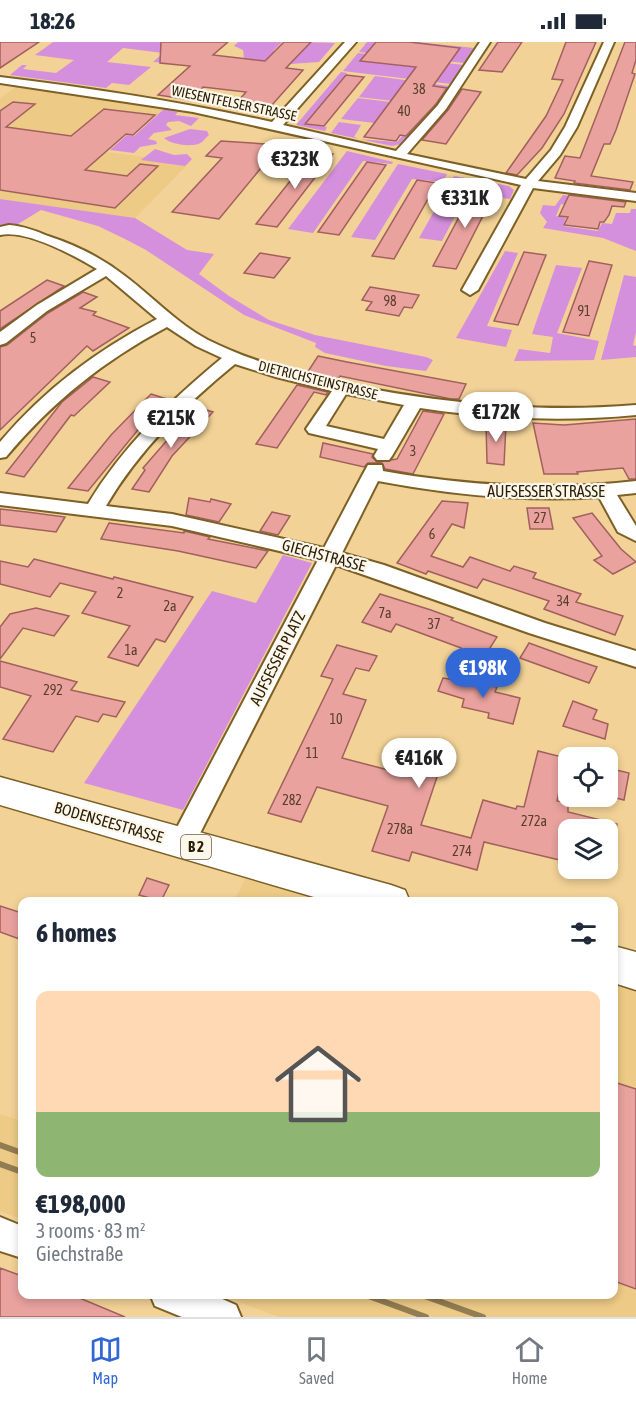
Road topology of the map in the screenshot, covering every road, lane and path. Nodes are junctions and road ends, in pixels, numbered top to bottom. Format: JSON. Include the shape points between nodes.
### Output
{"nodes":[{"id":1,"x":351,"y":42,"type":"edge"},
{"id":2,"x":485,"y":42,"type":"edge"},
{"id":3,"x":609,"y":42,"type":"edge"},
{"id":4,"x":0,"y":80,"type":"edge"},
{"id":5,"x":275,"y":126,"type":"junction"},
{"id":6,"x":398,"y":156,"type":"junction"},
{"id":7,"x":528,"y":184,"type":"junction"},
{"id":8,"x":636,"y":197,"type":"edge"},
{"id":9,"x":0,"y":231,"type":"edge"},
{"id":10,"x":106,"y":270,"type":"junction"},
{"id":11,"x":470,"y":290,"type":"dead end"},
{"id":12,"x":166,"y":321,"type":"junction"},
{"id":13,"x":0,"y":340,"type":"edge"},
{"id":14,"x":233,"y":357,"type":"junction"},
{"id":15,"x":342,"y":388,"type":"junction"},
{"id":16,"x":414,"y":402,"type":"junction"},
{"id":17,"x":636,"y":410,"type":"edge"},
{"id":18,"x":0,"y":453,"type":"edge"},
{"id":19,"x":380,"y":461,"type":"junction"},
{"id":20,"x":636,"y":487,"type":"edge"},
{"id":21,"x":606,"y":492,"type":"junction"},
{"id":22,"x":0,"y":499,"type":"edge"},
{"id":23,"x":94,"y":510,"type":"junction"},
{"id":24,"x":636,"y":535,"type":"edge"},
{"id":25,"x":330,"y":556,"type":"junction"},
{"id":26,"x":636,"y":660,"type":"edge"},
{"id":27,"x":0,"y":791,"type":"edge"},
{"id":28,"x":182,"y":843,"type":"junction"},
{"id":29,"x":373,"y":897,"type":"edge"},
{"id":30,"x":618,"y":966,"type":"edge"},
{"id":31,"x":636,"y":971,"type":"edge"},
{"id":32,"x":0,"y":1234,"type":"edge"},
{"id":33,"x":18,"y":1241,"type":"edge"},
{"id":34,"x":179,"y":1299,"type":"edge"},
{"id":35,"x":224,"y":1317,"type":"edge"}],
"edges":[{"from":1,"to":5,"type":"street"},
{"from":2,"to":6,"type":"street","via":[[442,107]]},
{"from":3,"to":7,"type":"street","via":[[571,127],[556,152]]},
{"from":4,"to":5,"type":"street","name":"WIESENTFELSER STRASSE","via":[[156,102]]},
{"from":5,"to":6,"type":"street","name":"WIESENTFELSER STRASSE"},
{"from":6,"to":7,"type":"street","name":"WIESENTFELSER STRASSE"},
{"from":7,"to":8,"type":"street","name":"WIESENTFELSER STRASSE"},
{"from":7,"to":11,"type":"street"},
{"from":9,"to":10,"type":"street","name":"DIETRICHSTEINSTRASSE","via":[[12,230],[47,240]]},
{"from":10,"to":12,"type":"street","name":"DIETRICHSTEINSTRASSE"},
{"from":10,"to":13,"type":"street","via":[[42,308]]},
{"from":12,"to":14,"type":"street","name":"DIETRICHSTEINSTRASSE"},
{"from":12,"to":18,"type":"street","via":[[113,349],[74,376]]},
{"from":14,"to":15,"type":"street","name":"DIETRICHSTEINSTRASSE"},
{"from":14,"to":23,"type":"street","via":[[154,428],[111,480]]},
{"from":15,"to":16,"type":"street","name":"DIETRICHSTEINSTRASSE"},
{"from":15,"to":19,"type":"street","via":[[315,429]]},
{"from":16,"to":17,"type":"street","name":"DIETRICHSTEINSTRASSE","via":[[518,416]]},
{"from":16,"to":19,"type":"street","name":"AUFSESSER PLATZ"},
{"from":19,"to":21,"type":"street","name":"AUFSESSER STRASSE","via":[[421,484],[508,494]]},
{"from":19,"to":25,"type":"street","name":"AUFSESSER PLATZ"},
{"from":20,"to":21,"type":"street","name":"AUFSESSER STRASSE"},
{"from":21,"to":24,"type":"street","via":[[625,528]]},
{"from":22,"to":23,"type":"street","name":"GIECHSTRASSE"},
{"from":23,"to":25,"type":"street","name":"GIECHSTRASSE","via":[[172,520]]},
{"from":25,"to":26,"type":"street","name":"GIECHSTRASSE"},
{"from":25,"to":28,"type":"street","name":"AUFSESSER PLATZ"},
{"from":27,"to":28,"type":"main road","name":"BODENSEESTRASSE","number":"B 2"},
{"from":28,"to":29,"type":"main road","name":"BODENSEESTRASSE","number":"B 2"},
{"from":30,"to":31,"type":"main road"},
{"from":32,"to":33,"type":"street"},
{"from":34,"to":35,"type":"street"}]}
